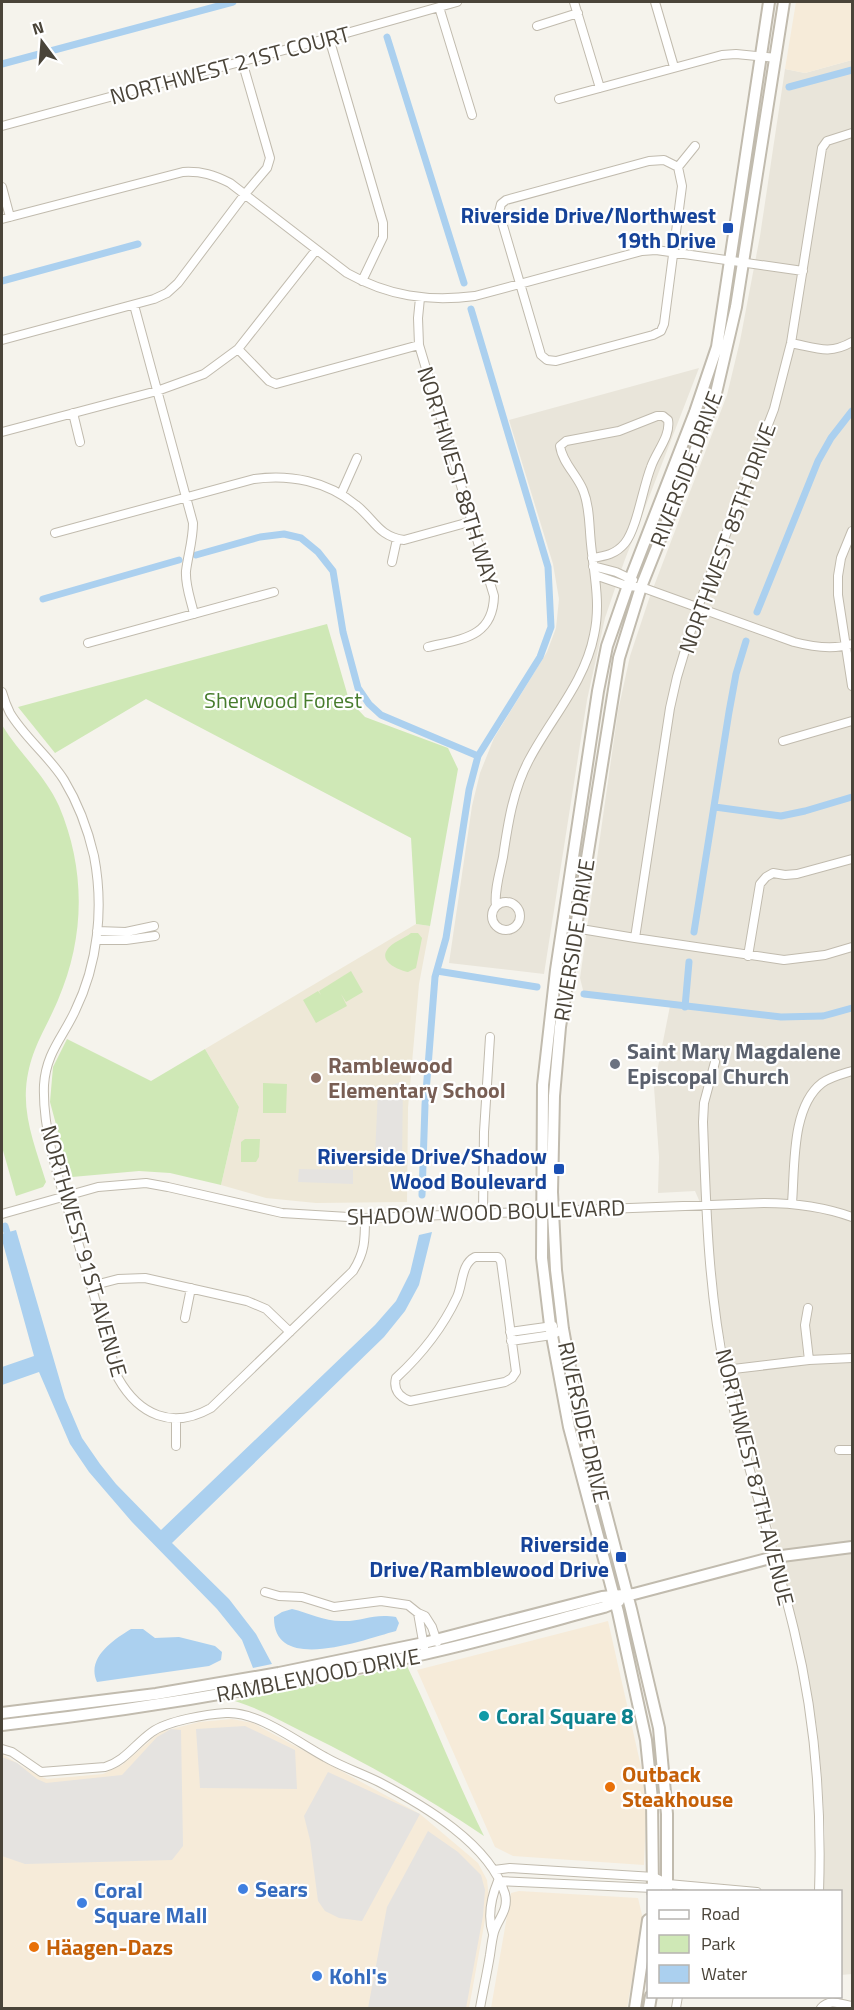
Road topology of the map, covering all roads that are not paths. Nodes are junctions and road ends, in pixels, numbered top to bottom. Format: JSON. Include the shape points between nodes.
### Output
{"nodes":[{"id":1,"x":457,"y":2,"type":"edge"},
{"id":2,"x":574,"y":2,"type":"edge"},
{"id":3,"x":655,"y":2,"type":"edge"},
{"id":4,"x":770,"y":2,"type":"edge"},
{"id":5,"x":784,"y":2,"type":"edge"},
{"id":6,"x":439,"y":7,"type":"junction"},
{"id":7,"x":578,"y":13,"type":"junction"},
{"id":8,"x":537,"y":26,"type":"dead end"},
{"id":9,"x":329,"y":38,"type":"junction"},
{"id":10,"x":761,"y":56,"type":"junction"},
{"id":11,"x":776,"y":58,"type":"junction"},
{"id":12,"x":242,"y":61,"type":"junction"},
{"id":13,"x":674,"y":67,"type":"junction"},
{"id":14,"x":600,"y":88,"type":"junction"},
{"id":15,"x":558,"y":99,"type":"dead end"},
{"id":16,"x":472,"y":116,"type":"dead end"},
{"id":17,"x":2,"y":126,"type":"edge"},
{"id":18,"x":852,"y":133,"type":"edge"},
{"id":19,"x":695,"y":146,"type":"dead end"},
{"id":20,"x":678,"y":166,"type":"junction"},
{"id":21,"x":2,"y":187,"type":"edge"},
{"id":22,"x":245,"y":194,"type":"junction"},
{"id":23,"x":6,"y":218,"type":"edge"},
{"id":24,"x":316,"y":250,"type":"junction"},
{"id":25,"x":673,"y":251,"type":"junction"},
{"id":26,"x":730,"y":260,"type":"junction"},
{"id":27,"x":743,"y":262,"type":"junction"},
{"id":28,"x":803,"y":271,"type":"junction"},
{"id":29,"x":362,"y":281,"type":"junction"},
{"id":30,"x":520,"y":283,"type":"junction"},
{"id":31,"x":420,"y":298,"type":"junction"},
{"id":32,"x":134,"y":304,"type":"junction"},
{"id":33,"x":2,"y":340,"type":"edge"},
{"id":34,"x":852,"y":342,"type":"edge"},
{"id":35,"x":791,"y":343,"type":"junction"},
{"id":36,"x":419,"y":345,"type":"junction"},
{"id":37,"x":238,"y":349,"type":"junction"},
{"id":38,"x":157,"y":391,"type":"junction"},
{"id":39,"x":73,"y":413,"type":"junction"},
{"id":40,"x":2,"y":432,"type":"edge"},
{"id":41,"x":80,"y":442,"type":"dead end"},
{"id":42,"x":357,"y":458,"type":"dead end"},
{"id":43,"x":341,"y":494,"type":"junction"},
{"id":44,"x":186,"y":498,"type":"junction"},
{"id":45,"x":473,"y":521,"type":"junction"},
{"id":46,"x":852,"y":531,"type":"edge"},
{"id":47,"x":55,"y":533,"type":"dead end"},
{"id":48,"x":398,"y":539,"type":"junction"},
{"id":49,"x":850,"y":541,"type":"edge"},
{"id":50,"x":392,"y":562,"type":"dead end"},
{"id":51,"x":593,"y":562,"type":"junction"},
{"id":52,"x":595,"y":575,"type":"junction"},
{"id":53,"x":629,"y":582,"type":"junction"},
{"id":54,"x":641,"y":587,"type":"junction"},
{"id":55,"x":274,"y":592,"type":"dead end"},
{"id":56,"x":698,"y":607,"type":"junction"},
{"id":57,"x":194,"y":614,"type":"junction"},
{"id":58,"x":88,"y":643,"type":"dead end"},
{"id":59,"x":849,"y":645,"type":"edge"},
{"id":60,"x":428,"y":647,"type":"dead end"},
{"id":61,"x":852,"y":686,"type":"edge"},
{"id":62,"x":2,"y":692,"type":"edge"},
{"id":63,"x":852,"y":721,"type":"edge"},
{"id":64,"x":783,"y":741,"type":"dead end"},
{"id":65,"x":852,"y":860,"type":"edge"},
{"id":66,"x":496,"y":906,"type":"dead end"},
{"id":67,"x":154,"y":926,"type":"dead end"},
{"id":68,"x":563,"y":926,"type":"junction"},
{"id":69,"x":576,"y":929,"type":"junction"},
{"id":70,"x":97,"y":935,"type":"junction"},
{"id":71,"x":155,"y":936,"type":"dead end"},
{"id":72,"x":635,"y":938,"type":"junction"},
{"id":73,"x":852,"y":947,"type":"edge"},
{"id":74,"x":748,"y":956,"type":"junction"},
{"id":75,"x":490,"y":1037,"type":"dead end"},
{"id":76,"x":715,"y":1062,"type":"dead end"},
{"id":77,"x":852,"y":1071,"type":"edge"},
{"id":78,"x":64,"y":1196,"type":"junction"},
{"id":79,"x":792,"y":1203,"type":"junction"},
{"id":80,"x":706,"y":1206,"type":"junction"},
{"id":81,"x":547,"y":1211,"type":"junction"},
{"id":82,"x":483,"y":1213,"type":"junction"},
{"id":83,"x":2,"y":1214,"type":"edge"},
{"id":84,"x":852,"y":1216,"type":"edge"},
{"id":85,"x":365,"y":1218,"type":"junction"},
{"id":86,"x":91,"y":1286,"type":"junction"},
{"id":87,"x":191,"y":1288,"type":"junction"},
{"id":88,"x":807,"y":1308,"type":"dead end"},
{"id":89,"x":185,"y":1318,"type":"dead end"},
{"id":90,"x":563,"y":1329,"type":"junction"},
{"id":91,"x":551,"y":1330,"type":"junction"},
{"id":92,"x":290,"y":1332,"type":"junction"},
{"id":93,"x":510,"y":1332,"type":"junction"},
{"id":94,"x":511,"y":1341,"type":"junction"},
{"id":95,"x":852,"y":1358,"type":"edge"},
{"id":96,"x":809,"y":1360,"type":"junction"},
{"id":97,"x":725,"y":1370,"type":"junction"},
{"id":98,"x":176,"y":1419,"type":"junction"},
{"id":99,"x":176,"y":1446,"type":"dead end"},
{"id":100,"x":839,"y":1450,"type":"dead end"},
{"id":101,"x":852,"y":1450,"type":"edge"},
{"id":102,"x":852,"y":1547,"type":"edge"},
{"id":103,"x":774,"y":1557,"type":"junction"},
{"id":104,"x":265,"y":1592,"type":"dead end"},
{"id":105,"x":627,"y":1596,"type":"junction"},
{"id":106,"x":614,"y":1599,"type":"junction"},
{"id":107,"x":418,"y":1613,"type":"junction"},
{"id":108,"x":437,"y":1645,"type":"junction"},
{"id":109,"x":425,"y":1648,"type":"junction"},
{"id":110,"x":255,"y":1683,"type":"junction"},
{"id":111,"x":2,"y":1713,"type":"edge"},
{"id":112,"x":2,"y":1725,"type":"edge"},
{"id":113,"x":2,"y":1749,"type":"edge"},
{"id":114,"x":494,"y":1870,"type":"junction"},
{"id":115,"x":498,"y":1881,"type":"junction"},
{"id":116,"x":653,"y":1886,"type":"edge"},
{"id":117,"x":668,"y":1888,"type":"edge"},
{"id":118,"x":712,"y":1890,"type":"edge"},
{"id":119,"x":819,"y":1890,"type":"edge"},
{"id":120,"x":647,"y":1927,"type":"edge"},
{"id":121,"x":493,"y":1934,"type":"junction"},
{"id":122,"x":852,"y":2006,"type":"edge"},
{"id":123,"x":480,"y":2008,"type":"edge"},
{"id":124,"x":635,"y":2008,"type":"edge"},
{"id":125,"x":821,"y":2008,"type":"edge"}],
"edges":[{"from":1,"to":6,"type":"street","name":"NORTHWEST 21ST COURT"},
{"from":2,"to":7,"type":"street"},
{"from":3,"to":13,"type":"street"},
{"from":4,"to":10,"type":"street","name":"RIVERSIDE DRIVE"},
{"from":5,"to":11,"type":"street","name":"RIVERSIDE DRIVE"},
{"from":6,"to":9,"type":"street","name":"NORTHWEST 21ST COURT"},
{"from":6,"to":16,"type":"street"},
{"from":7,"to":8,"type":"street"},
{"from":7,"to":14,"type":"street"},
{"from":9,"to":12,"type":"street","name":"NORTHWEST 21ST COURT"},
{"from":9,"to":29,"type":"street","via":[[383,223],[383,237]]},
{"from":10,"to":11,"type":"street"},
{"from":10,"to":13,"type":"street","via":[[722,55]]},
{"from":10,"to":26,"type":"street","name":"RIVERSIDE DRIVE"},
{"from":11,"to":27,"type":"street","name":"RIVERSIDE DRIVE"},
{"from":12,"to":17,"type":"street","name":"NORTHWEST 21ST COURT"},
{"from":12,"to":22,"type":"street","via":[[270,158],[267,168]]},
{"from":13,"to":14,"type":"street"},
{"from":14,"to":15,"type":"street"},
{"from":18,"to":28,"type":"street","name":"NORTHWEST 85TH DRIVE","via":[[827,141],[822,148]]},
{"from":19,"to":20,"type":"street"},
{"from":20,"to":25,"type":"street","via":[[682,186]]},
{"from":20,"to":30,"type":"street","via":[[664,160],[649,161],[506,200],[499,212]]},
{"from":21,"to":23,"type":"street"},
{"from":22,"to":23,"type":"street","via":[[214,175],[183,172]]},
{"from":22,"to":24,"type":"street"},
{"from":22,"to":32,"type":"street","via":[[178,283],[167,293]]},
{"from":24,"to":29,"type":"street"},
{"from":24,"to":37,"type":"street"},
{"from":25,"to":26,"type":"street"},
{"from":25,"to":30,"type":"street","via":[[642,251]]},
{"from":25,"to":30,"type":"street","via":[[661,331],[556,361],[541,355]]},
{"from":26,"to":27,"type":"street"},
{"from":26,"to":53,"type":"street","name":"RIVERSIDE DRIVE","via":[[717,347]]},
{"from":27,"to":28,"type":"street"},
{"from":27,"to":54,"type":"street","name":"RIVERSIDE DRIVE","via":[[731,336],[716,393]]},
{"from":28,"to":35,"type":"street","name":"NORTHWEST 85TH DRIVE"},
{"from":29,"to":31,"type":"street"},
{"from":30,"to":31,"type":"street","via":[[475,296]]},
{"from":31,"to":36,"type":"street","name":"NORTHWEST 88TH WAY"},
{"from":32,"to":33,"type":"street"},
{"from":32,"to":38,"type":"street"},
{"from":34,"to":35,"type":"street","via":[[840,349],[827,350]]},
{"from":35,"to":56,"type":"street","name":"NORTHWEST 85TH DRIVE","via":[[774,409]]},
{"from":36,"to":37,"type":"street","via":[[276,384]]},
{"from":36,"to":45,"type":"street","name":"NORTHWEST 88TH WAY"},
{"from":37,"to":38,"type":"street","via":[[204,374]]},
{"from":38,"to":39,"type":"street"},
{"from":38,"to":44,"type":"street"},
{"from":39,"to":40,"type":"street"},
{"from":39,"to":41,"type":"street"},
{"from":42,"to":43,"type":"street"},
{"from":43,"to":44,"type":"street","via":[[318,483],[275,476]]},
{"from":43,"to":48,"type":"street","via":[[357,505],[378,529]]},
{"from":44,"to":47,"type":"street"},
{"from":44,"to":57,"type":"street","via":[[193,523],[186,584]]},
{"from":45,"to":48,"type":"street"},
{"from":45,"to":60,"type":"street","name":"NORTHWEST 88TH WAY","via":[[494,596],[494,609],[482,630],[472,636]]},
{"from":46,"to":49,"type":"street"},
{"from":48,"to":50,"type":"street"},
{"from":49,"to":59,"type":"street","via":[[838,576]]},
{"from":51,"to":51,"type":"street","via":[[620,548],[633,531],[646,481],[668,432],[668,420],[663,416],[619,431],[566,441],[560,446],[584,492]]},
{"from":51,"to":52,"type":"street"},
{"from":51,"to":53,"type":"street"},
{"from":52,"to":53,"type":"street"},
{"from":52,"to":66,"type":"street","via":[[598,611],[589,656],[516,790]]},
{"from":53,"to":54,"type":"street"},
{"from":53,"to":68,"type":"street","name":"RIVERSIDE DRIVE","via":[[598,692]]},
{"from":54,"to":56,"type":"street"},
{"from":54,"to":69,"type":"street","name":"RIVERSIDE DRIVE","via":[[619,658]]},
{"from":55,"to":57,"type":"street"},
{"from":56,"to":59,"type":"street","via":[[813,647]]},
{"from":56,"to":72,"type":"street","name":"NORTHWEST 85TH DRIVE","via":[[670,708]]},
{"from":57,"to":58,"type":"street"},
{"from":59,"to":61,"type":"street"},
{"from":62,"to":70,"type":"street","name":"NORTHWEST 91ST AVENUE","via":[[10,713],[63,780],[78,807],[94,857]]},
{"from":63,"to":64,"type":"street"},
{"from":65,"to":74,"type":"street","via":[[797,874],[773,873],[766,877],[760,884]]},
{"from":67,"to":70,"type":"street"},
{"from":68,"to":69,"type":"street"},
{"from":68,"to":81,"type":"street","name":"RIVERSIDE DRIVE","via":[[543,1086]]},
{"from":69,"to":72,"type":"street"},
{"from":69,"to":81,"type":"street","name":"RIVERSIDE DRIVE","via":[[560,1027]]},
{"from":70,"to":71,"type":"street","via":[[126,940]]},
{"from":70,"to":78,"type":"street","name":"NORTHWEST 91ST AVENUE","via":[[86,988],[50,1055],[44,1082],[44,1106]]},
{"from":72,"to":74,"type":"street"},
{"from":73,"to":74,"type":"street","via":[[804,959]]},
{"from":75,"to":82,"type":"street"},
{"from":76,"to":80,"type":"street","name":"NORTHWEST 87TH AVENUE","via":[[704,1103]]},
{"from":77,"to":79,"type":"street","via":[[824,1082],[805,1103],[799,1119]]},
{"from":78,"to":83,"type":"street","name":"SHADOW WOOD BOULEVARD"},
{"from":78,"to":85,"type":"street","name":"SHADOW WOOD BOULEVARD","via":[[98,1187],[146,1184],[282,1213]]},
{"from":78,"to":86,"type":"street","name":"NORTHWEST 91ST AVENUE"},
{"from":79,"to":80,"type":"street","name":"SHADOW WOOD BOULEVARD"},
{"from":79,"to":84,"type":"street","name":"SHADOW WOOD BOULEVARD"},
{"from":80,"to":81,"type":"street","name":"SHADOW WOOD BOULEVARD"},
{"from":80,"to":97,"type":"street","name":"NORTHWEST 87TH AVENUE","via":[[710,1271]]},
{"from":81,"to":82,"type":"street","name":"SHADOW WOOD BOULEVARD"},
{"from":81,"to":90,"type":"street","name":"RIVERSIDE DRIVE"},
{"from":81,"to":91,"type":"street","name":"RIVERSIDE DRIVE","via":[[542,1258]]},
{"from":82,"to":85,"type":"street","name":"SHADOW WOOD BOULEVARD"},
{"from":85,"to":92,"type":"street","via":[[364,1246],[353,1271]]},
{"from":86,"to":87,"type":"street","via":[[138,1277]]},
{"from":86,"to":98,"type":"street","name":"NORTHWEST 91ST AVENUE","via":[[125,1390],[146,1410]]},
{"from":87,"to":89,"type":"street"},
{"from":87,"to":92,"type":"street","via":[[266,1309]]},
{"from":88,"to":96,"type":"street"},
{"from":90,"to":91,"type":"street"},
{"from":90,"to":105,"type":"street","name":"RIVERSIDE DRIVE","via":[[575,1395]]},
{"from":91,"to":93,"type":"street"},
{"from":91,"to":94,"type":"street"},
{"from":91,"to":106,"type":"street","name":"RIVERSIDE DRIVE","via":[[569,1427]]},
{"from":92,"to":98,"type":"street","via":[[211,1408]]},
{"from":93,"to":94,"type":"street"},
{"from":93,"to":94,"type":"street","via":[[501,1261],[498,1257],[475,1257],[466,1265],[459,1293],[439,1332],[396,1378],[396,1390],[410,1401],[505,1382],[516,1372]]},
{"from":95,"to":96,"type":"street"},
{"from":96,"to":97,"type":"street"},
{"from":97,"to":103,"type":"street","name":"NORTHWEST 87TH AVENUE"},
{"from":98,"to":99,"type":"street"},
{"from":100,"to":101,"type":"street"},
{"from":102,"to":103,"type":"street","name":"RAMBLEWOOD DRIVE"},
{"from":103,"to":105,"type":"street","name":"RAMBLEWOOD DRIVE"},
{"from":103,"to":119,"type":"street","name":"NORTHWEST 87TH AVENUE","via":[[794,1631],[814,1735],[820,1803]]},
{"from":104,"to":107,"type":"street","via":[[334,1607],[397,1602]]},
{"from":105,"to":106,"type":"street","name":"RAMBLEWOOD DRIVE"},
{"from":105,"to":117,"type":"street","name":"RIVERSIDE DRIVE","via":[[662,1742]]},
{"from":106,"to":108,"type":"street","name":"RAMBLEWOOD DRIVE"},
{"from":106,"to":116,"type":"street","name":"RIVERSIDE DRIVE","via":[[646,1740],[652,1799]]},
{"from":107,"to":108,"type":"street","via":[[425,1616]]},
{"from":107,"to":109,"type":"street"},
{"from":108,"to":109,"type":"street","name":"RAMBLEWOOD DRIVE"},
{"from":109,"to":110,"type":"street","name":"RAMBLEWOOD DRIVE"},
{"from":110,"to":111,"type":"street","name":"RAMBLEWOOD DRIVE"},
{"from":110,"to":112,"type":"street","name":"RAMBLEWOOD DRIVE","via":[[144,1707]]},
{"from":113,"to":114,"type":"street","via":[[41,1772],[105,1767],[128,1755],[147,1736],[166,1725],[226,1713],[248,1716],[434,1813],[478,1849]]},
{"from":114,"to":115,"type":"street"},
{"from":114,"to":116,"type":"street","via":[[510,1868]]},
{"from":115,"to":116,"type":"street"},
{"from":115,"to":121,"type":"street","via":[[490,1908]]},
{"from":115,"to":121,"type":"street","via":[[505,1895],[505,1912]]},
{"from":116,"to":117,"type":"street"},
{"from":117,"to":118,"type":"street"},
{"from":120,"to":124,"type":"street"},
{"from":121,"to":123,"type":"street"},
{"from":122,"to":125,"type":"street","via":[[833,2002]]}]}
